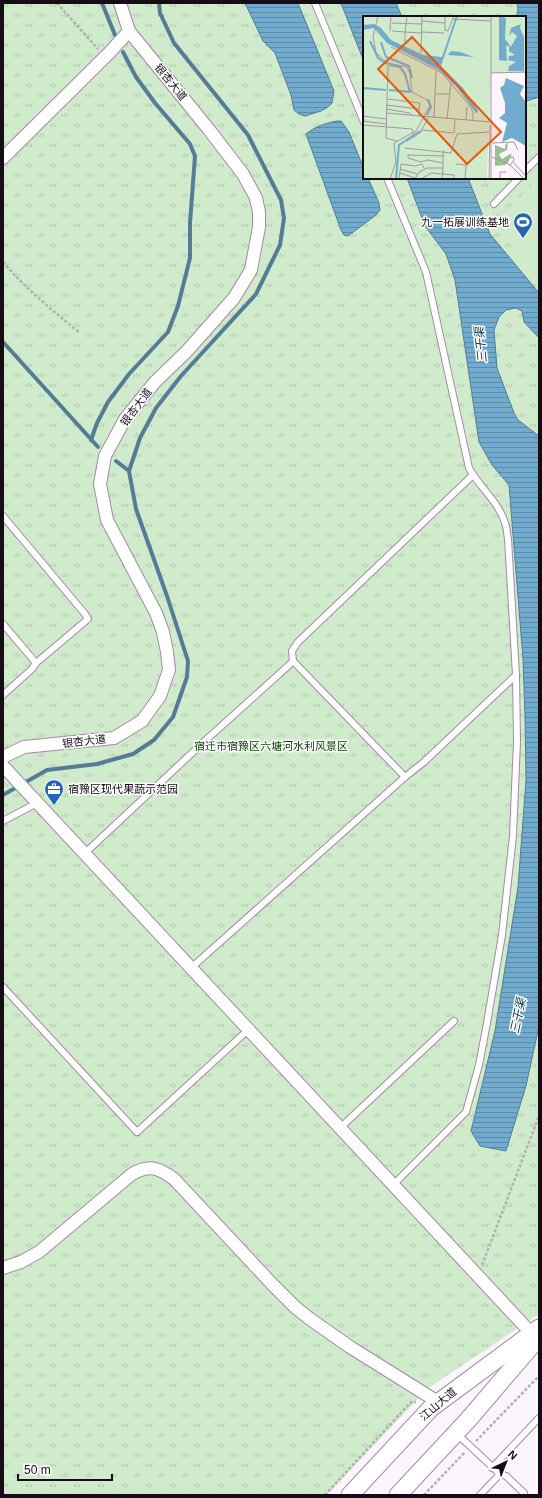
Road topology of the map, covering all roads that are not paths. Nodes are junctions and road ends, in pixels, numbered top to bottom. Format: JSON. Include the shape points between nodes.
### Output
{"nodes":[{"id":1,"x":120,"y":3,"type":"edge"},
{"id":2,"x":315,"y":3,"type":"edge"},
{"id":3,"x":130,"y":31,"type":"junction"},
{"id":4,"x":363,"y":120,"type":"edge"},
{"id":5,"x":539,"y":157,"type":"edge"},
{"id":6,"x":3,"y":158,"type":"edge"},
{"id":7,"x":526,"y":170,"type":"edge"},
{"id":8,"x":387,"y":179,"type":"edge"},
{"id":9,"x":518,"y":179,"type":"edge"},
{"id":10,"x":494,"y":204,"type":"dead end"},
{"id":11,"x":473,"y":475,"type":"junction"},
{"id":12,"x":3,"y":516,"type":"edge"},
{"id":13,"x":3,"y":624,"type":"edge"},
{"id":14,"x":293,"y":661,"type":"junction"},
{"id":15,"x":36,"y":663,"type":"junction"},
{"id":16,"x":516,"y":675,"type":"junction"},
{"id":17,"x":3,"y":695,"type":"edge"},
{"id":18,"x":3,"y":757,"type":"edge"},
{"id":19,"x":3,"y":766,"type":"edge"},
{"id":20,"x":405,"y":777,"type":"junction"},
{"id":21,"x":36,"y":803,"type":"junction"},
{"id":22,"x":3,"y":821,"type":"edge"},
{"id":23,"x":84,"y":854,"type":"junction"},
{"id":24,"x":191,"y":968,"type":"junction"},
{"id":25,"x":3,"y":987,"type":"edge"},
{"id":26,"x":454,"y":1021,"type":"dead end"},
{"id":27,"x":248,"y":1030,"type":"junction"},
{"id":28,"x":340,"y":1128,"type":"junction"},
{"id":29,"x":393,"y":1185,"type":"junction"},
{"id":30,"x":3,"y":1268,"type":"edge"},
{"id":31,"x":537,"y":1333,"type":"edge"},
{"id":32,"x":438,"y":1402,"type":"junction"},
{"id":33,"x":539,"y":1418,"type":"edge"},
{"id":34,"x":456,"y":1433,"type":"junction"},
{"id":35,"x":492,"y":1468,"type":"junction"},
{"id":36,"x":500,"y":1474,"type":"junction"},
{"id":37,"x":524,"y":1493,"type":"dead end"},
{"id":38,"x":350,"y":1495,"type":"edge"},
{"id":39,"x":398,"y":1495,"type":"edge"},
{"id":40,"x":480,"y":1495,"type":"edge"}],
"edges":[{"from":1,"to":3,"type":"street","name":"银杏大道"},
{"from":2,"to":4,"type":"lane"},
{"from":3,"to":6,"type":"street"},
{"from":3,"to":18,"type":"street","name":"银杏大道","via":[[243,174],[256,198],[260,212],[255,250],[250,270],[234,298],[187,351],[154,382],[125,419],[105,456],[100,484],[107,520],[156,613],[163,632],[169,670],[160,696],[142,721],[114,738],[24,747]]},
{"from":5,"to":7,"type":"lane"},
{"from":8,"to":11,"type":"lane","via":[[426,272]]},
{"from":9,"to":10,"type":"lane"},
{"from":11,"to":14,"type":"lane","via":[[298,642],[292,650]]},
{"from":11,"to":16,"type":"lane","via":[[499,509],[505,523]]},
{"from":12,"to":15,"type":"lane","via":[[88,619]]},
{"from":13,"to":15,"type":"lane"},
{"from":14,"to":20,"type":"lane"},
{"from":14,"to":23,"type":"lane"},
{"from":15,"to":17,"type":"lane"},
{"from":16,"to":20,"type":"lane"},
{"from":16,"to":29,"type":"lane","via":[[517,741],[513,836],[502,935],[479,1065],[466,1112]]},
{"from":19,"to":21,"type":"street"},
{"from":20,"to":24,"type":"lane"},
{"from":21,"to":22,"type":"lane"},
{"from":21,"to":23,"type":"street"},
{"from":23,"to":24,"type":"street"},
{"from":24,"to":27,"type":"street"},
{"from":25,"to":27,"type":"lane","via":[[137,1132]]},
{"from":26,"to":28,"type":"lane"},
{"from":27,"to":28,"type":"street"},
{"from":28,"to":29,"type":"street"},
{"from":29,"to":31,"type":"street","via":[[478,1276]]},
{"from":30,"to":32,"type":"street","via":[[39,1252],[140,1169],[162,1170],[174,1179],[300,1311],[350,1347]]},
{"from":31,"to":32,"type":"main road","name":"江山大道"},
{"from":31,"to":34,"type":"main road"},
{"from":32,"to":38,"type":"main road","name":"江山大道"},
{"from":33,"to":35,"type":"lane"},
{"from":34,"to":35,"type":"lane"},
{"from":34,"to":39,"type":"main road"},
{"from":35,"to":36,"type":"lane"},
{"from":36,"to":37,"type":"lane","via":[[506,1476]]},
{"from":36,"to":40,"type":"lane"}]}
